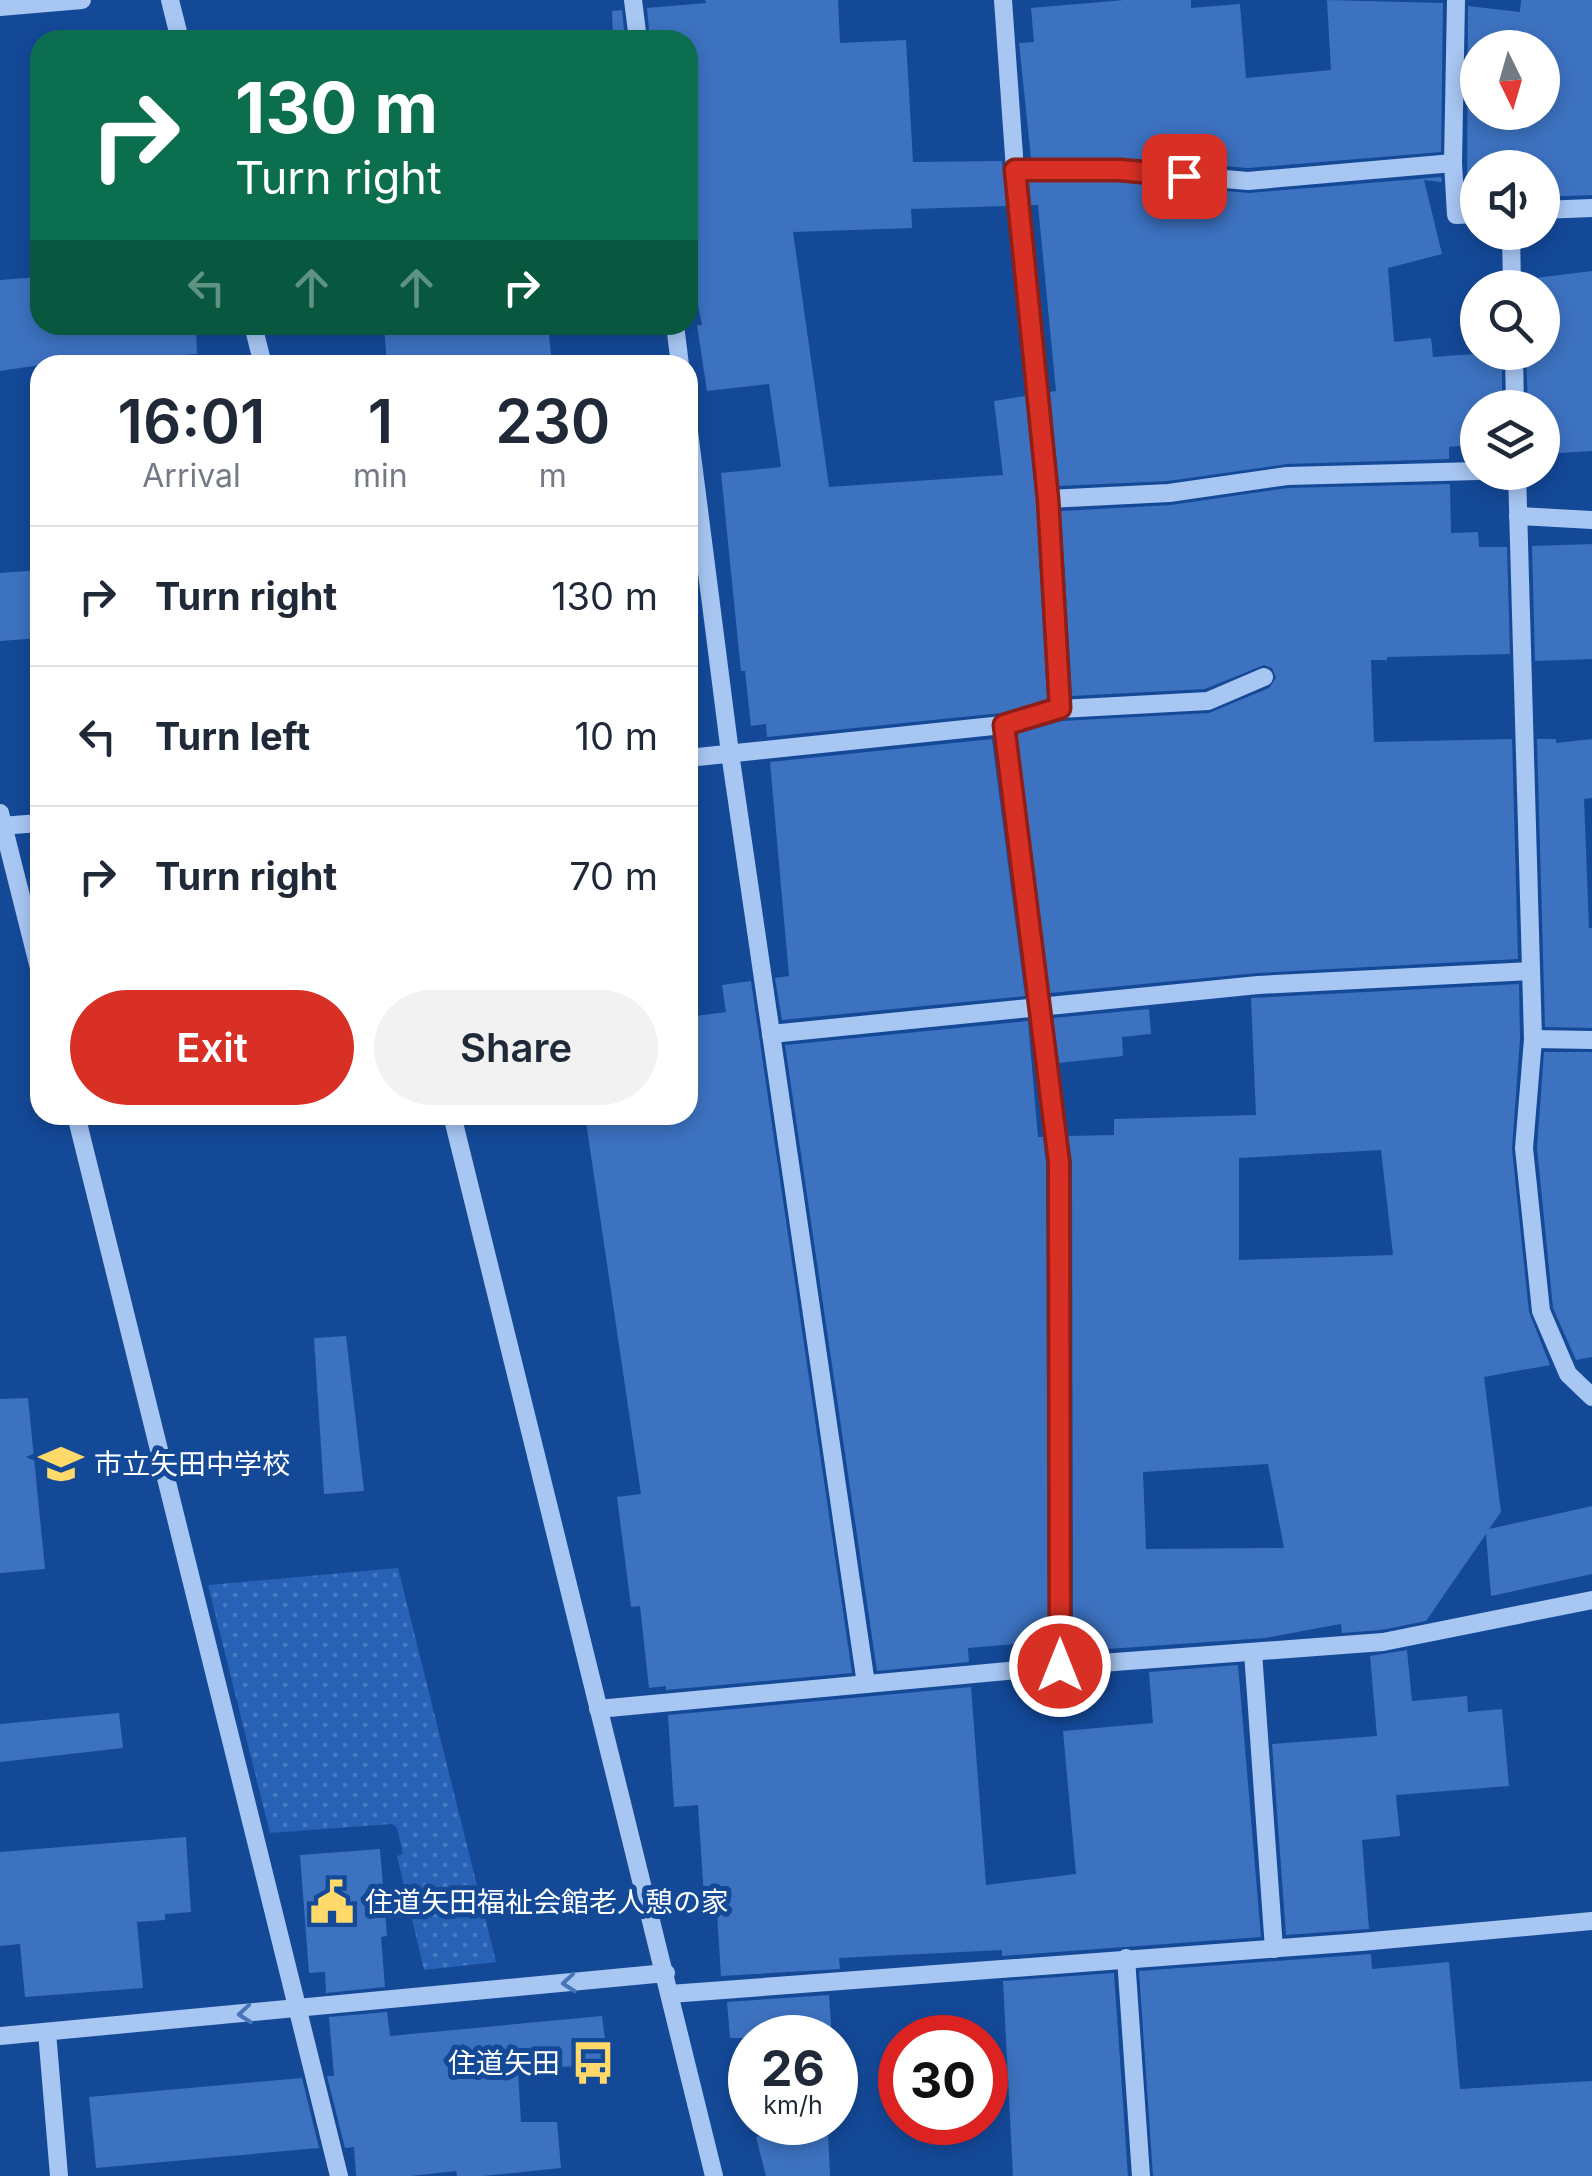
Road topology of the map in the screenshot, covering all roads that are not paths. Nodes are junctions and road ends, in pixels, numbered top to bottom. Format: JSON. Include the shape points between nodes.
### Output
{"nodes":[{"id":1,"x":82,"y":0,"type":"edge"},
{"id":2,"x":170,"y":0,"type":"edge"},
{"id":3,"x":633,"y":0,"type":"edge"},
{"id":4,"x":1003,"y":0,"type":"edge"},
{"id":5,"x":1456,"y":0,"type":"edge"},
{"id":6,"x":0,"y":6,"type":"edge"},
{"id":7,"x":178,"y":30,"type":"edge"},
{"id":8,"x":637,"y":30,"type":"edge"},
{"id":9,"x":1453,"y":164,"type":"junction"},
{"id":10,"x":1015,"y":170,"type":"junction"},
{"id":11,"x":1592,"y":208,"type":"edge"},
{"id":12,"x":1560,"y":209,"type":"edge"},
{"id":13,"x":1460,"y":215,"type":"edge"},
{"id":14,"x":1460,"y":471,"type":"edge"},
{"id":15,"x":1517,"y":490,"type":"edge"},
{"id":16,"x":1048,"y":499,"type":"junction"},
{"id":17,"x":698,"y":502,"type":"edge"},
{"id":18,"x":1518,"y":516,"type":"junction"},
{"id":19,"x":1592,"y":520,"type":"edge"},
{"id":20,"x":1264,"y":677,"type":"dead end"},
{"id":21,"x":1060,"y":708,"type":"junction"},
{"id":22,"x":1004,"y":725,"type":"junction"},
{"id":23,"x":730,"y":753,"type":"junction"},
{"id":24,"x":698,"y":757,"type":"edge"},
{"id":25,"x":1,"y":821,"type":"edge"},
{"id":26,"x":30,"y":822,"type":"edge"},
{"id":27,"x":30,"y":933,"type":"edge"},
{"id":28,"x":1531,"y":971,"type":"junction"},
{"id":29,"x":1039,"y":1008,"type":"junction"},
{"id":30,"x":770,"y":1034,"type":"junction"},
{"id":31,"x":1533,"y":1039,"type":"junction"},
{"id":32,"x":1592,"y":1040,"type":"edge"},
{"id":33,"x":79,"y":1125,"type":"edge"},
{"id":34,"x":454,"y":1125,"type":"edge"},
{"id":35,"x":1592,"y":1397,"type":"edge"},
{"id":36,"x":1592,"y":1600,"type":"edge"},
{"id":37,"x":1253,"y":1652,"type":"junction"},
{"id":38,"x":1060,"y":1666,"type":"junction"},
{"id":39,"x":866,"y":1684,"type":"junction"},
{"id":40,"x":598,"y":1709,"type":"junction"},
{"id":41,"x":1592,"y":1921,"type":"edge"},
{"id":42,"x":1274,"y":1949,"type":"junction"},
{"id":43,"x":1126,"y":1958,"type":"junction"},
{"id":44,"x":666,"y":1973,"type":"junction"},
{"id":45,"x":670,"y":1994,"type":"junction"},
{"id":46,"x":300,"y":2008,"type":"junction"},
{"id":47,"x":47,"y":2032,"type":"junction"},
{"id":48,"x":0,"y":2036,"type":"edge"},
{"id":49,"x":59,"y":2176,"type":"edge"},
{"id":50,"x":339,"y":2176,"type":"edge"},
{"id":51,"x":714,"y":2176,"type":"edge"},
{"id":52,"x":1140,"y":2176,"type":"edge"}],
"edges":[{"from":1,"to":6,"type":"street"},
{"from":2,"to":7,"type":"street"},
{"from":3,"to":8,"type":"street"},
{"from":4,"to":10,"type":"street"},
{"from":5,"to":9,"type":"street"},
{"from":9,"to":10,"type":"street","via":[[1248,180]]},
{"from":9,"to":13,"type":"street"},
{"from":10,"to":16,"type":"street"},
{"from":11,"to":12,"type":"street"},
{"from":14,"to":16,"type":"street","via":[[1287,476],[1170,493]]},
{"from":15,"to":18,"type":"street"},
{"from":16,"to":21,"type":"street"},
{"from":17,"to":23,"type":"street"},
{"from":18,"to":19,"type":"street"},
{"from":18,"to":28,"type":"street"},
{"from":20,"to":21,"type":"street","via":[[1208,701]]},
{"from":21,"to":22,"type":"street"},
{"from":22,"to":23,"type":"street"},
{"from":22,"to":29,"type":"street"},
{"from":23,"to":24,"type":"street"},
{"from":23,"to":30,"type":"street"},
{"from":25,"to":26,"type":"street"},
{"from":25,"to":27,"type":"street"},
{"from":28,"to":29,"type":"street","via":[[1258,985]]},
{"from":28,"to":31,"type":"street"},
{"from":29,"to":30,"type":"street"},
{"from":29,"to":38,"type":"street","via":[[1059,1162]]},
{"from":30,"to":39,"type":"street"},
{"from":31,"to":32,"type":"street"},
{"from":31,"to":35,"type":"street","via":[[1524,1148],[1541,1311],[1568,1374]]},
{"from":33,"to":46,"type":"street"},
{"from":34,"to":40,"type":"street"},
{"from":36,"to":37,"type":"street","via":[[1383,1642]]},
{"from":37,"to":38,"type":"street"},
{"from":37,"to":42,"type":"street"},
{"from":38,"to":39,"type":"street"},
{"from":39,"to":40,"type":"street"},
{"from":40,"to":44,"type":"street"},
{"from":41,"to":42,"type":"street"},
{"from":42,"to":43,"type":"street"},
{"from":43,"to":45,"type":"street"},
{"from":43,"to":52,"type":"street"},
{"from":44,"to":45,"type":"street"},
{"from":44,"to":46,"type":"street","one_way":true},
{"from":45,"to":51,"type":"street"},
{"from":46,"to":47,"type":"street","one_way":true},
{"from":46,"to":50,"type":"street"},
{"from":47,"to":48,"type":"street"},
{"from":47,"to":49,"type":"street"}]}
